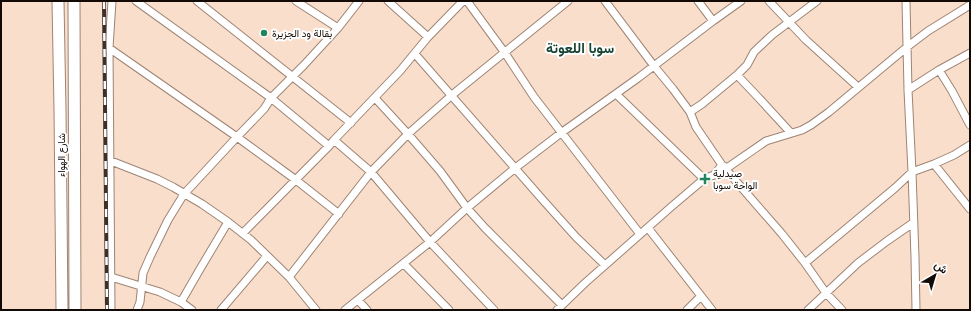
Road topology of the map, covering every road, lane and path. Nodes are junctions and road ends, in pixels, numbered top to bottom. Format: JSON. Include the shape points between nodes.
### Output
{"nodes":[{"id":1,"x":58,"y":1,"type":"edge"},
{"id":2,"x":74,"y":1,"type":"edge"},
{"id":3,"x":112,"y":1,"type":"edge"},
{"id":4,"x":136,"y":1,"type":"edge"},
{"id":5,"x":198,"y":1,"type":"edge"},
{"id":6,"x":359,"y":1,"type":"edge"},
{"id":7,"x":388,"y":1,"type":"edge"},
{"id":8,"x":463,"y":1,"type":"edge"},
{"id":9,"x":467,"y":1,"type":"edge"},
{"id":10,"x":568,"y":1,"type":"edge"},
{"id":11,"x":605,"y":1,"type":"edge"},
{"id":12,"x":698,"y":1,"type":"edge"},
{"id":13,"x":741,"y":1,"type":"edge"},
{"id":14,"x":769,"y":1,"type":"edge"},
{"id":15,"x":817,"y":1,"type":"edge"},
{"id":16,"x":906,"y":1,"type":"edge"},
{"id":17,"x":298,"y":2,"type":"edge"},
{"id":18,"x":209,"y":4,"type":"edge"},
{"id":19,"x":970,"y":5,"type":"edge"},
{"id":20,"x":713,"y":21,"type":"junction"},
{"id":21,"x":788,"y":21,"type":"junction"},
{"id":22,"x":338,"y":28,"type":"junction"},
{"id":23,"x":428,"y":37,"type":"junction"},
{"id":24,"x":907,"y":47,"type":"junction"},
{"id":25,"x":109,"y":48,"type":"junction"},
{"id":26,"x":505,"y":52,"type":"junction"},
{"id":27,"x":970,"y":53,"type":"edge"},
{"id":28,"x":415,"y":54,"type":"junction"},
{"id":29,"x":654,"y":66,"type":"junction"},
{"id":30,"x":939,"y":70,"type":"junction"},
{"id":31,"x":292,"y":76,"type":"junction"},
{"id":32,"x":737,"y":76,"type":"junction"},
{"id":33,"x":858,"y":88,"type":"junction"},
{"id":34,"x":908,"y":90,"type":"junction"},
{"id":35,"x":616,"y":94,"type":"junction"},
{"id":36,"x":452,"y":95,"type":"junction"},
{"id":37,"x":271,"y":98,"type":"junction"},
{"id":38,"x":375,"y":98,"type":"junction"},
{"id":39,"x":690,"y":112,"type":"junction"},
{"id":40,"x":351,"y":123,"type":"junction"},
{"id":41,"x":970,"y":125,"type":"edge"},
{"id":42,"x":562,"y":133,"type":"junction"},
{"id":43,"x":791,"y":133,"type":"junction"},
{"id":44,"x":408,"y":134,"type":"junction"},
{"id":45,"x":237,"y":137,"type":"junction"},
{"id":46,"x":334,"y":140,"type":"junction"},
{"id":47,"x":329,"y":146,"type":"junction"},
{"id":48,"x":970,"y":146,"type":"edge"},
{"id":49,"x":110,"y":161,"type":"junction"},
{"id":50,"x":934,"y":164,"type":"junction"},
{"id":51,"x":722,"y":165,"type":"junction"},
{"id":52,"x":514,"y":169,"type":"junction"},
{"id":53,"x":371,"y":172,"type":"junction"},
{"id":54,"x":912,"y":172,"type":"junction"},
{"id":55,"x":704,"y":179,"type":"junction"},
{"id":56,"x":296,"y":180,"type":"junction"},
{"id":57,"x":184,"y":194,"type":"junction"},
{"id":58,"x":467,"y":208,"type":"junction"},
{"id":59,"x":970,"y":209,"type":"edge"},
{"id":60,"x":339,"y":214,"type":"junction"},
{"id":61,"x":228,"y":222,"type":"junction"},
{"id":62,"x":913,"y":223,"type":"junction"},
{"id":63,"x":648,"y":228,"type":"junction"},
{"id":64,"x":243,"y":233,"type":"junction"},
{"id":65,"x":640,"y":234,"type":"junction"},
{"id":66,"x":430,"y":242,"type":"junction"},
{"id":67,"x":267,"y":256,"type":"junction"},
{"id":68,"x":805,"y":263,"type":"junction"},
{"id":69,"x":404,"y":264,"type":"junction"},
{"id":70,"x":605,"y":265,"type":"junction"},
{"id":71,"x":111,"y":277,"type":"junction"},
{"id":72,"x":289,"y":277,"type":"junction"},
{"id":73,"x":142,"y":287,"type":"junction"},
{"id":74,"x":826,"y":293,"type":"junction"},
{"id":75,"x":701,"y":296,"type":"junction"},
{"id":76,"x":358,"y":300,"type":"junction"},
{"id":77,"x":181,"y":302,"type":"junction"},
{"id":78,"x":560,"y":308,"type":"edge"},
{"id":79,"x":62,"y":310,"type":"edge"},
{"id":80,"x":75,"y":310,"type":"edge"},
{"id":81,"x":111,"y":310,"type":"edge"},
{"id":82,"x":137,"y":310,"type":"edge"},
{"id":83,"x":192,"y":310,"type":"edge"},
{"id":84,"x":221,"y":310,"type":"edge"},
{"id":85,"x":316,"y":310,"type":"edge"},
{"id":86,"x":345,"y":310,"type":"edge"},
{"id":87,"x":367,"y":310,"type":"edge"},
{"id":88,"x":449,"y":310,"type":"edge"},
{"id":89,"x":494,"y":310,"type":"edge"},
{"id":90,"x":687,"y":310,"type":"edge"},
{"id":91,"x":712,"y":310,"type":"edge"},
{"id":92,"x":808,"y":310,"type":"edge"},
{"id":93,"x":842,"y":310,"type":"edge"},
{"id":94,"x":916,"y":310,"type":"edge"}],
"edges":[{"from":1,"to":79,"type":"main road","name":"شارع الهواء"},
{"from":2,"to":80,"type":"main road","name":"شارع الهواء"},
{"from":3,"to":25,"type":"street"},
{"from":4,"to":37,"type":"street"},
{"from":5,"to":18,"type":"street"},
{"from":6,"to":22,"type":"street"},
{"from":7,"to":23,"type":"street"},
{"from":8,"to":23,"type":"street"},
{"from":9,"to":26,"type":"street"},
{"from":10,"to":26,"type":"street"},
{"from":11,"to":29,"type":"street"},
{"from":12,"to":20,"type":"street"},
{"from":13,"to":20,"type":"street"},
{"from":14,"to":21,"type":"street"},
{"from":15,"to":21,"type":"street"},
{"from":16,"to":24,"type":"street"},
{"from":17,"to":22,"type":"street"},
{"from":18,"to":31,"type":"street"},
{"from":19,"to":24,"type":"street"},
{"from":20,"to":29,"type":"street"},
{"from":21,"to":32,"type":"street","via":[[754,52]]},
{"from":21,"to":33,"type":"street"},
{"from":22,"to":31,"type":"street"},
{"from":23,"to":28,"type":"street"},
{"from":24,"to":33,"type":"street"},
{"from":24,"to":34,"type":"street"},
{"from":25,"to":45,"type":"street"},
{"from":25,"to":49,"type":"street"},
{"from":26,"to":36,"type":"street"},
{"from":26,"to":42,"type":"street","via":[[534,97]]},
{"from":27,"to":30,"type":"street"},
{"from":28,"to":36,"type":"street"},
{"from":28,"to":38,"type":"street"},
{"from":29,"to":35,"type":"street"},
{"from":29,"to":39,"type":"street"},
{"from":30,"to":34,"type":"street"},
{"from":30,"to":41,"type":"street"},
{"from":31,"to":37,"type":"street"},
{"from":31,"to":40,"type":"street"},
{"from":32,"to":39,"type":"street"},
{"from":32,"to":43,"type":"street"},
{"from":33,"to":43,"type":"street","via":[[811,125]]},
{"from":34,"to":54,"type":"street"},
{"from":35,"to":42,"type":"street"},
{"from":35,"to":55,"type":"street"},
{"from":36,"to":44,"type":"street"},
{"from":36,"to":52,"type":"street"},
{"from":37,"to":45,"type":"street"},
{"from":37,"to":47,"type":"street"},
{"from":38,"to":40,"type":"street"},
{"from":38,"to":44,"type":"street"},
{"from":39,"to":51,"type":"street","via":[[696,127]]},
{"from":40,"to":46,"type":"street"},
{"from":42,"to":52,"type":"street"},
{"from":42,"to":65,"type":"street"},
{"from":43,"to":51,"type":"street","via":[[766,141],[727,168]]},
{"from":44,"to":53,"type":"street"},
{"from":44,"to":58,"type":"street"},
{"from":45,"to":56,"type":"street"},
{"from":45,"to":57,"type":"street"},
{"from":46,"to":47,"type":"street"},
{"from":46,"to":53,"type":"street"},
{"from":47,"to":56,"type":"street"},
{"from":48,"to":50,"type":"street"},
{"from":49,"to":57,"type":"street","via":[[157,178]]},
{"from":49,"to":71,"type":"street"},
{"from":50,"to":54,"type":"street"},
{"from":50,"to":59,"type":"street"},
{"from":51,"to":55,"type":"street","via":[[714,175]]},
{"from":51,"to":68,"type":"street"},
{"from":52,"to":58,"type":"street"},
{"from":52,"to":70,"type":"street","via":[[576,238]]},
{"from":53,"to":60,"type":"street"},
{"from":53,"to":66,"type":"street"},
{"from":54,"to":62,"type":"street"},
{"from":54,"to":68,"type":"street"},
{"from":55,"to":63,"type":"street"},
{"from":56,"to":60,"type":"street"},
{"from":56,"to":64,"type":"street"},
{"from":57,"to":61,"type":"street"},
{"from":57,"to":73,"type":"street","via":[[150,257],[143,273]]},
{"from":58,"to":66,"type":"street"},
{"from":58,"to":78,"type":"street"},
{"from":60,"to":72,"type":"street"},
{"from":61,"to":64,"type":"street"},
{"from":61,"to":77,"type":"street"},
{"from":62,"to":74,"type":"street","via":[[864,259]]},
{"from":62,"to":94,"type":"street"},
{"from":63,"to":65,"type":"street"},
{"from":63,"to":75,"type":"street"},
{"from":64,"to":67,"type":"street"},
{"from":65,"to":70,"type":"street"},
{"from":66,"to":69,"type":"street"},
{"from":66,"to":89,"type":"street"},
{"from":67,"to":72,"type":"street"},
{"from":67,"to":84,"type":"street"},
{"from":68,"to":74,"type":"street"},
{"from":69,"to":76,"type":"street"},
{"from":69,"to":88,"type":"street"},
{"from":70,"to":78,"type":"street"},
{"from":71,"to":73,"type":"street"},
{"from":71,"to":81,"type":"street"},
{"from":72,"to":85,"type":"street"},
{"from":73,"to":77,"type":"street"},
{"from":73,"to":82,"type":"street"},
{"from":74,"to":92,"type":"street"},
{"from":74,"to":93,"type":"street"},
{"from":75,"to":90,"type":"street"},
{"from":75,"to":91,"type":"street"},
{"from":76,"to":86,"type":"street"},
{"from":76,"to":87,"type":"street"},
{"from":77,"to":83,"type":"street"}]}
